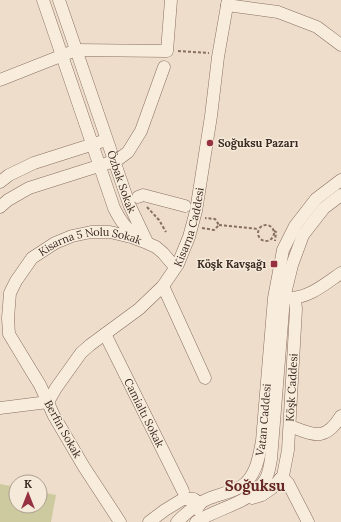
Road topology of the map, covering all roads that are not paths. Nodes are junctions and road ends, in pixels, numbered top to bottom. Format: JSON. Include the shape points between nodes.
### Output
{"nodes":[{"id":1,"x":43,"y":0,"type":"edge"},
{"id":2,"x":59,"y":0,"type":"edge"},
{"id":3,"x":171,"y":0,"type":"edge"},
{"id":4,"x":228,"y":3,"type":"edge"},
{"id":5,"x":341,"y":45,"type":"edge"},
{"id":6,"x":76,"y":50,"type":"junction"},
{"id":7,"x":62,"y":55,"type":"junction"},
{"id":8,"x":164,"y":67,"type":"dead end"},
{"id":9,"x":0,"y":80,"type":"edge"},
{"id":10,"x":107,"y":140,"type":"junction"},
{"id":11,"x":92,"y":144,"type":"junction"},
{"id":12,"x":114,"y":161,"type":"junction"},
{"id":13,"x":100,"y":166,"type":"junction"},
{"id":14,"x":341,"y":180,"type":"edge"},
{"id":15,"x":0,"y":182,"type":"edge"},
{"id":16,"x":341,"y":195,"type":"edge"},
{"id":17,"x":138,"y":197,"type":"dead end"},
{"id":18,"x":184,"y":206,"type":"dead end"},
{"id":19,"x":0,"y":207,"type":"edge"},
{"id":20,"x":147,"y":244,"type":"junction"},
{"id":21,"x":176,"y":267,"type":"junction"},
{"id":22,"x":341,"y":273,"type":"edge"},
{"id":23,"x":163,"y":286,"type":"junction"},
{"id":24,"x":284,"y":298,"type":"junction"},
{"id":25,"x":4,"y":333,"type":"edge"},
{"id":26,"x":105,"y":334,"type":"junction"},
{"id":27,"x":205,"y":378,"type":"dead end"},
{"id":28,"x":48,"y":402,"type":"junction"},
{"id":29,"x":0,"y":408,"type":"edge"},
{"id":30,"x":341,"y":416,"type":"edge"},
{"id":31,"x":290,"y":426,"type":"junction"},
{"id":32,"x":280,"y":479,"type":"junction"},
{"id":33,"x":183,"y":491,"type":"dead end"},
{"id":34,"x":241,"y":500,"type":"junction"},
{"id":35,"x":200,"y":504,"type":"junction"},
{"id":36,"x":120,"y":522,"type":"edge"},
{"id":37,"x":149,"y":522,"type":"edge"},
{"id":38,"x":177,"y":522,"type":"edge"},
{"id":39,"x":190,"y":522,"type":"edge"},
{"id":40,"x":196,"y":522,"type":"edge"},
{"id":41,"x":308,"y":522,"type":"edge"}],
"edges":[{"from":1,"to":7,"type":"street","name":"Özbak Sokak"},
{"from":2,"to":6,"type":"street","name":"Özbak Sokak"},
{"from":3,"to":6,"type":"street","via":[[167,51]]},
{"from":4,"to":5,"type":"street","via":[[278,12],[317,27]]},
{"from":4,"to":21,"type":"street","name":"Kisarna Caddesi","via":[[196,211],[189,237]]},
{"from":6,"to":7,"type":"street"},
{"from":6,"to":10,"type":"street","name":"Özbak Sokak"},
{"from":7,"to":9,"type":"street"},
{"from":7,"to":11,"type":"street","name":"Özbak Sokak"},
{"from":8,"to":12,"type":"street","via":[[141,131],[128,152]]},
{"from":10,"to":11,"type":"street"},
{"from":10,"to":12,"type":"street","name":"Özbak Sokak"},
{"from":11,"to":13,"type":"street","name":"Özbak Sokak"},
{"from":11,"to":15,"type":"street","via":[[34,163]]},
{"from":12,"to":13,"type":"street"},
{"from":12,"to":20,"type":"street","name":"Özbak Sokak"},
{"from":13,"to":19,"type":"street","via":[[29,188]]},
{"from":13,"to":20,"type":"street","name":"Özbak Sokak","via":[[121,221]]},
{"from":14,"to":24,"type":"street","name":"Vatan Caddesi","via":[[316,199],[295,226],[283,250]]},
{"from":16,"to":24,"type":"street","name":"Vatan Caddesi","via":[[324,208],[303,235]]},
{"from":17,"to":18,"type":"street","via":[[143,195]]},
{"from":20,"to":21,"type":"street","name":"Kisarna 5 Nolu Sokak","via":[[164,253]]},
{"from":20,"to":25,"type":"street","name":"Kisarna 5 Nolu Sokak","via":[[110,232],[91,232],[54,243],[32,258],[16,280],[10,293]]},
{"from":21,"to":23,"type":"street","name":"Kisarna Caddesi"},
{"from":22,"to":24,"type":"street","via":[[314,292]]},
{"from":23,"to":26,"type":"street","name":"Kisarna Caddesi","via":[[139,309]]},
{"from":23,"to":27,"type":"street"},
{"from":24,"to":31,"type":"street","name":"Köşk Caddesi","via":[[296,309]]},
{"from":24,"to":34,"type":"street","name":"Vatan Caddesi","via":[[271,459],[266,479],[256,491]]},
{"from":24,"to":35,"type":"street","name":"Vatan Caddesi","via":[[256,468],[242,485]]},
{"from":25,"to":28,"type":"street","name":"Berfin Sokak","via":[[32,372]]},
{"from":26,"to":28,"type":"street","name":"Kisarna Caddesi","via":[[82,354]]},
{"from":26,"to":33,"type":"street","name":"Camialtı Sokak"},
{"from":28,"to":29,"type":"street"},
{"from":28,"to":36,"type":"street","name":"Berfin Sokak","via":[[84,467]]},
{"from":30,"to":31,"type":"street","name":"Köşk Caddesi","via":[[336,425],[321,434],[313,435]]},
{"from":31,"to":32,"type":"street","via":[[288,450],[283,476]]},
{"from":32,"to":34,"type":"street","via":[[262,495]]},
{"from":32,"to":41,"type":"street","via":[[288,483]]},
{"from":34,"to":40,"type":"street","name":"Vatan Caddesi"},
{"from":35,"to":37,"type":"street","via":[[194,499],[183,499]]},
{"from":35,"to":38,"type":"street","name":"Vatan Caddesi"},
{"from":35,"to":39,"type":"street"}]}
